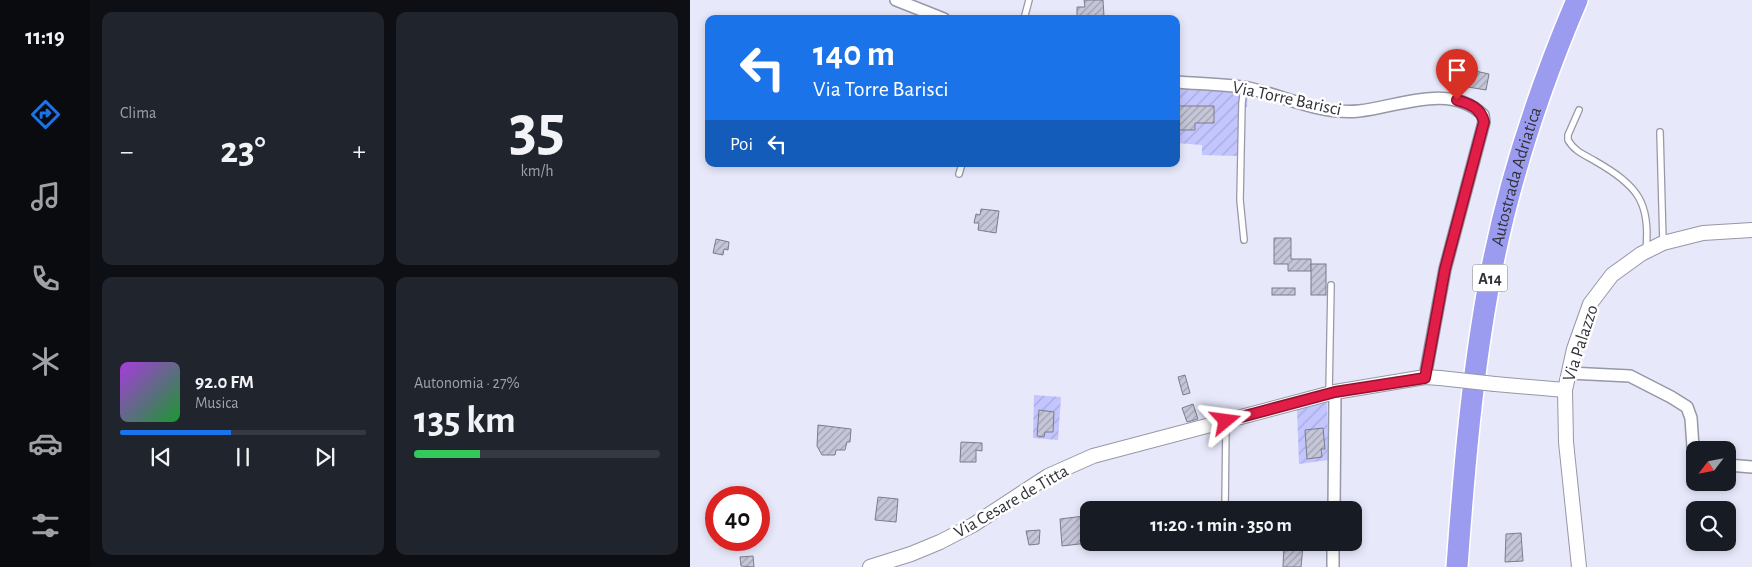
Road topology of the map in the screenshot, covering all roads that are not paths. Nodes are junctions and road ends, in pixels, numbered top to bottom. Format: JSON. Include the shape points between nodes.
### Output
{"nodes":[{"id":1,"x":1029,"y":0,"type":"edge"},
{"id":2,"x":1562,"y":0,"type":"edge"},
{"id":3,"x":1576,"y":0,"type":"edge"},
{"id":4,"x":903,"y":1,"type":"edge"},
{"id":5,"x":935,"y":15,"type":"edge"},
{"id":6,"x":1025,"y":15,"type":"edge"},
{"id":7,"x":1180,"y":82,"type":"edge"},
{"id":8,"x":1244,"y":88,"type":"junction"},
{"id":9,"x":1579,"y":110,"type":"dead end"},
{"id":10,"x":1660,"y":132,"type":"dead end"},
{"id":11,"x":961,"y":167,"type":"edge"},
{"id":12,"x":959,"y":174,"type":"dead end"},
{"id":13,"x":1752,"y":230,"type":"edge"},
{"id":14,"x":1244,"y":240,"type":"dead end"},
{"id":15,"x":1663,"y":243,"type":"junction"},
{"id":16,"x":1646,"y":252,"type":"junction"},
{"id":17,"x":1331,"y":285,"type":"dead end"},
{"id":18,"x":1568,"y":373,"type":"junction"},
{"id":19,"x":1425,"y":378,"type":"junction"},
{"id":20,"x":1565,"y":390,"type":"junction"},
{"id":21,"x":1332,"y":393,"type":"junction"},
{"id":22,"x":1226,"y":421,"type":"junction"},
{"id":23,"x":1693,"y":441,"type":"edge"},
{"id":24,"x":1736,"y":465,"type":"edge"},
{"id":25,"x":1752,"y":466,"type":"edge"},
{"id":26,"x":1225,"y":501,"type":"edge"},
{"id":27,"x":1334,"y":501,"type":"edge"},
{"id":28,"x":1333,"y":551,"type":"edge"},
{"id":29,"x":870,"y":567,"type":"edge"},
{"id":30,"x":1333,"y":567,"type":"edge"},
{"id":31,"x":1444,"y":567,"type":"edge"},
{"id":32,"x":1457,"y":567,"type":"edge"},
{"id":33,"x":1579,"y":567,"type":"edge"}],
"edges":[{"from":1,"to":6,"type":"lane"},
{"from":2,"to":31,"type":"highway","name":"Autostrada Adriatica","number":"A14","via":[[1514,133],[1478,274],[1457,406]]},
{"from":3,"to":32,"type":"highway","name":"Autostrada Adriatica","number":"A14","via":[[1527,136],[1491,276],[1471,400]]},
{"from":4,"to":5,"type":"street"},
{"from":7,"to":8,"type":"street","name":"Via Torre Barisci"},
{"from":8,"to":14,"type":"lane","via":[[1240,200]]},
{"from":8,"to":19,"type":"street","name":"Via Torre Barisci","via":[[1336,111],[1359,111],[1447,98],[1468,104],[1483,115],[1484,122],[1445,269]]},
{"from":9,"to":16,"type":"lane","via":[[1568,140],[1576,150],[1614,171],[1640,199],[1648,229]]},
{"from":10,"to":15,"type":"lane"},
{"from":11,"to":12,"type":"lane"},
{"from":13,"to":15,"type":"street","name":"Via Palazzo","via":[[1703,233]]},
{"from":15,"to":16,"type":"street","name":"Via Palazzo"},
{"from":16,"to":18,"type":"street","name":"Via Palazzo","via":[[1612,275],[1590,304]]},
{"from":17,"to":21,"type":"lane"},
{"from":18,"to":20,"type":"street","name":"Via Palazzo"},
{"from":18,"to":23,"type":"street","via":[[1630,376],[1672,397],[1687,406],[1692,418]]},
{"from":19,"to":20,"type":"street","name":"Via Cesare de Titta","bridge":true},
{"from":19,"to":21,"type":"street","name":"Via Cesare de Titta"},
{"from":20,"to":33,"type":"street","name":"Via Palazzo","via":[[1566,442]]},
{"from":21,"to":22,"type":"street","name":"Via Cesare de Titta"},
{"from":21,"to":27,"type":"street"},
{"from":22,"to":26,"type":"lane"},
{"from":22,"to":29,"type":"street","name":"Via Cesare de Titta","via":[[1093,456],[1068,466],[973,525],[911,554]]},
{"from":24,"to":25,"type":"street"},
{"from":28,"to":30,"type":"street"}]}
